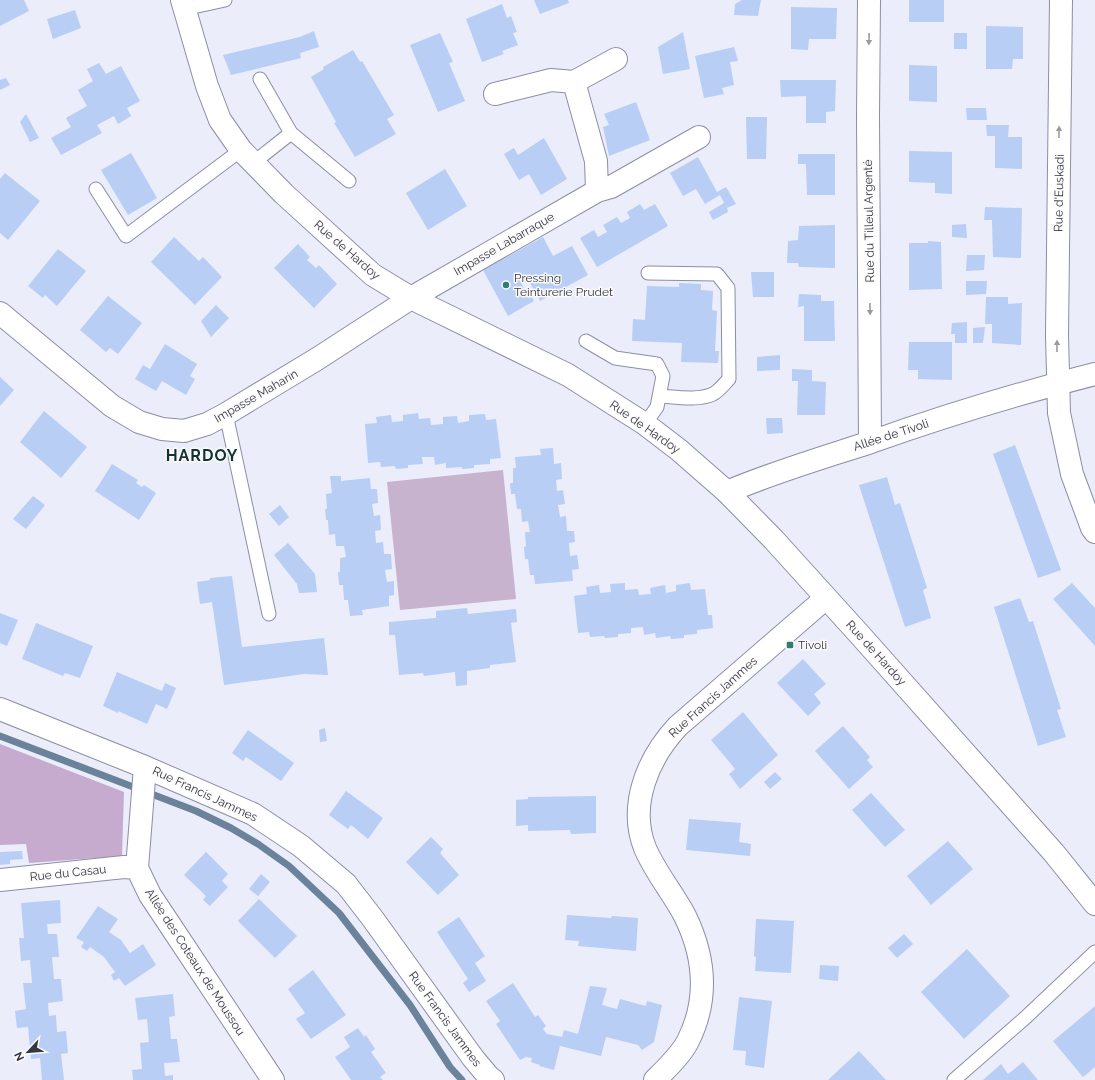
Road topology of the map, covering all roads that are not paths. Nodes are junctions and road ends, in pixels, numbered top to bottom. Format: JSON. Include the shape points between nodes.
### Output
{"nodes":[{"id":1,"x":224,"y":0,"type":"edge"},
{"id":2,"x":869,"y":0,"type":"edge"},
{"id":3,"x":1061,"y":0,"type":"edge"},
{"id":4,"x":183,"y":4,"type":"edge"},
{"id":5,"x":616,"y":59,"type":"dead end"},
{"id":6,"x":260,"y":79,"type":"dead end"},
{"id":7,"x":574,"y":82,"type":"junction"},
{"id":8,"x":495,"y":94,"type":"dead end"},
{"id":9,"x":291,"y":133,"type":"junction"},
{"id":10,"x":699,"y":137,"type":"dead end"},
{"id":11,"x":247,"y":156,"type":"junction"},
{"id":12,"x":349,"y":182,"type":"dead end"},
{"id":13,"x":96,"y":189,"type":"dead end"},
{"id":14,"x":598,"y":191,"type":"junction"},
{"id":15,"x":648,"y":273,"type":"dead end"},
{"id":16,"x":411,"y":298,"type":"junction"},
{"id":17,"x":0,"y":313,"type":"edge"},
{"id":18,"x":586,"y":341,"type":"dead end"},
{"id":19,"x":1095,"y":374,"type":"edge"},
{"id":20,"x":1057,"y":385,"type":"junction"},
{"id":21,"x":659,"y":396,"type":"junction"},
{"id":22,"x":226,"y":414,"type":"junction"},
{"id":23,"x":645,"y":424,"type":"junction"},
{"id":24,"x":870,"y":442,"type":"junction"},
{"id":25,"x":727,"y":492,"type":"junction"},
{"id":26,"x":1095,"y":532,"type":"edge"},
{"id":27,"x":826,"y":598,"type":"junction"},
{"id":28,"x":269,"y":614,"type":"dead end"},
{"id":29,"x":0,"y":709,"type":"edge"},
{"id":30,"x":146,"y":767,"type":"junction"},
{"id":31,"x":137,"y":868,"type":"junction"},
{"id":32,"x":0,"y":880,"type":"edge"},
{"id":33,"x":1095,"y":904,"type":"edge"},
{"id":34,"x":1095,"y":952,"type":"edge"},
{"id":35,"x":273,"y":1080,"type":"edge"},
{"id":36,"x":493,"y":1080,"type":"edge"},
{"id":37,"x":655,"y":1080,"type":"edge"},
{"id":38,"x":954,"y":1080,"type":"edge"}],
"edges":[{"from":1,"to":4,"type":"lane"},
{"from":2,"to":24,"type":"street","name":"Rue du Tilleul Argenté","one_way":true},
{"from":20,"to":3,"type":"street","name":"Rue d'Euskadi","one_way":true},
{"from":4,"to":11,"type":"street","name":"Rue de Hardoy","via":[[207,86],[220,120]]},
{"from":5,"to":7,"type":"street"},
{"from":6,"to":9,"type":"lane"},
{"from":7,"to":8,"type":"street","via":[[551,80]]},
{"from":7,"to":14,"type":"street","via":[[596,161]]},
{"from":9,"to":11,"type":"lane"},
{"from":9,"to":12,"type":"lane"},
{"from":10,"to":14,"type":"street","name":"Impasse Labarraque","via":[[610,187]]},
{"from":11,"to":13,"type":"lane","via":[[126,236]]},
{"from":11,"to":16,"type":"street","name":"Rue de Hardoy","via":[[373,276]]},
{"from":14,"to":16,"type":"street","name":"Impasse Labarraque"},
{"from":15,"to":21,"type":"lane","via":[[717,274],[728,288],[729,379],[713,394],[698,397]]},
{"from":16,"to":22,"type":"street","name":"Impasse Maharin"},
{"from":16,"to":23,"type":"street","name":"Rue de Hardoy","via":[[568,374]]},
{"from":17,"to":22,"type":"street","name":"Impasse Maharin","via":[[112,406],[139,422],[162,429],[184,431],[207,424]]},
{"from":18,"to":21,"type":"lane","via":[[615,358],[657,364],[664,376]]},
{"from":19,"to":20,"type":"street","name":"Allée de Tivoli"},
{"from":20,"to":24,"type":"street","name":"Allée de Tivoli"},
{"from":20,"to":26,"type":"street","name":"Rue d'Euskadi","via":[[1058,413],[1072,474]]},
{"from":21,"to":23,"type":"lane","via":[[657,407]]},
{"from":22,"to":28,"type":"lane"},
{"from":23,"to":25,"type":"street","name":"Rue de Hardoy"},
{"from":24,"to":25,"type":"street","name":"Allée de Tivoli","via":[[774,473]]},
{"from":25,"to":27,"type":"street","name":"Rue de Hardoy"},
{"from":27,"to":33,"type":"street","name":"Rue de Hardoy","via":[[1054,853]]},
{"from":27,"to":37,"type":"street","name":"Rue Francis Jammes","via":[[678,726],[668,736],[650,764],[640,796],[639,822],[645,847],[685,916],[699,949],[703,982],[698,1015],[688,1042],[669,1067]]},
{"from":29,"to":30,"type":"street","name":"Rue Francis Jammes"},
{"from":30,"to":31,"type":"street"},
{"from":30,"to":36,"type":"street","name":"Rue Francis Jammes","via":[[253,814],[301,846],[346,884],[473,1058]]},
{"from":31,"to":32,"type":"street","name":"Rue du Casau","via":[[124,867]]},
{"from":31,"to":35,"type":"street","name":"Allée des Coteaux de Moussou","via":[[150,895]]},
{"from":34,"to":38,"type":"lane"}]}
